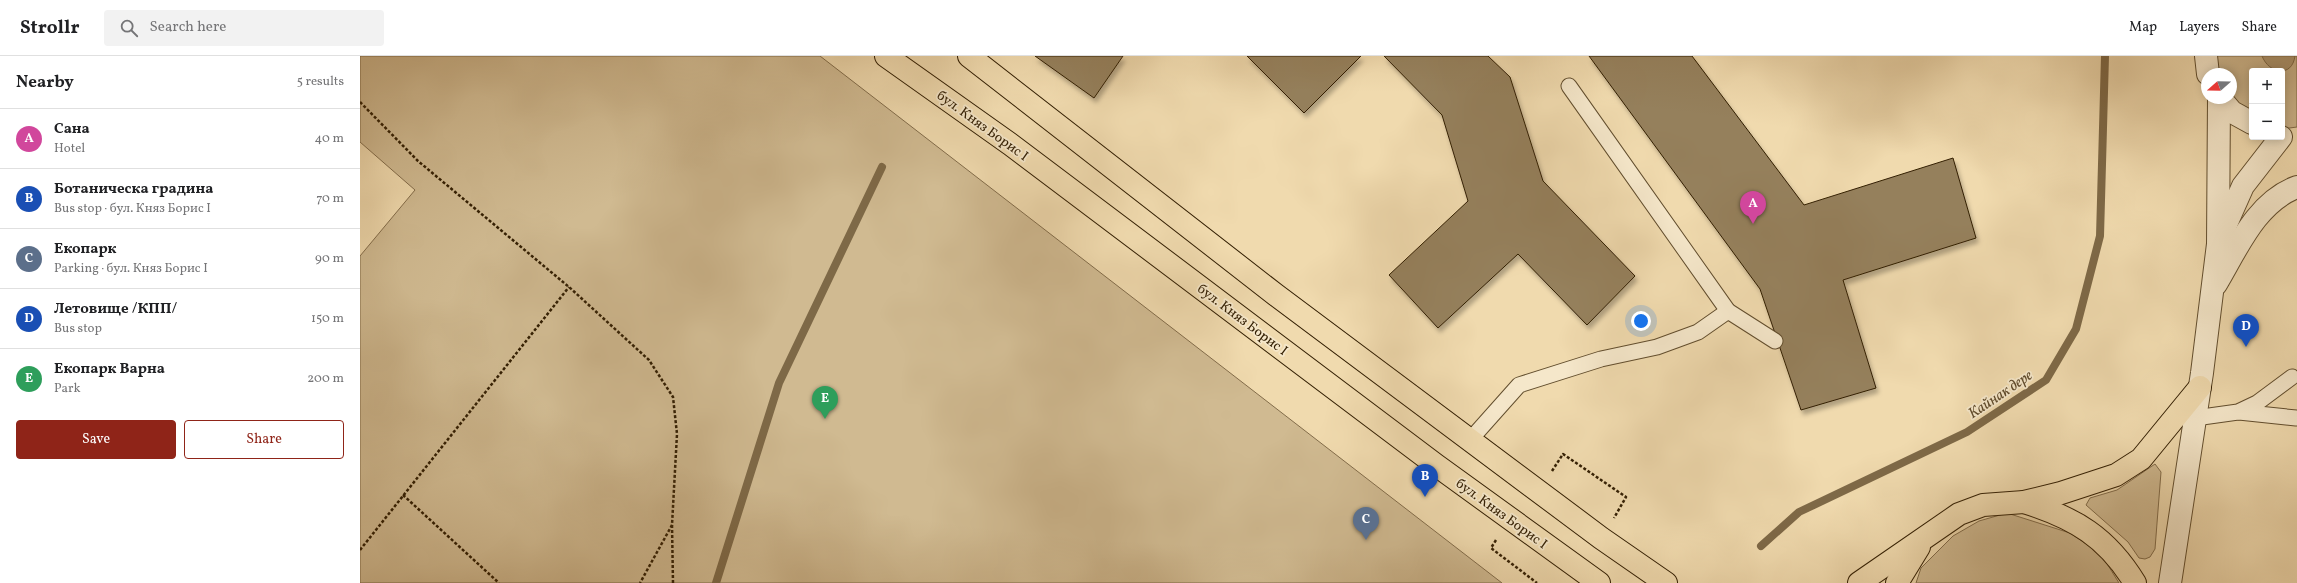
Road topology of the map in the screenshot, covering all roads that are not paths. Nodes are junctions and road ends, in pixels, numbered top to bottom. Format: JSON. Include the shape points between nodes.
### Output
{"nodes":[{"id":1,"x":886,"y":56,"type":"edge"},
{"id":2,"x":970,"y":56,"type":"edge"},
{"id":3,"x":2206,"y":56,"type":"edge"},
{"id":4,"x":982,"y":62,"type":"edge"},
{"id":5,"x":2207,"y":68,"type":"edge"},
{"id":6,"x":1569,"y":86,"type":"dead end"},
{"id":7,"x":2220,"y":104,"type":"edge"},
{"id":8,"x":2225,"y":104,"type":"edge"},
{"id":9,"x":2249,"y":122,"type":"edge"},
{"id":10,"x":2286,"y":131,"type":"edge"},
{"id":11,"x":2297,"y":186,"type":"edge"},
{"id":12,"x":2218,"y":244,"type":"junction"},
{"id":13,"x":2212,"y":292,"type":"junction"},
{"id":14,"x":1728,"y":311,"type":"junction"},
{"id":15,"x":1775,"y":341,"type":"dead end"},
{"id":16,"x":2292,"y":377,"type":"dead end"},
{"id":17,"x":2200,"y":388,"type":"junction"},
{"id":18,"x":2238,"y":412,"type":"junction"},
{"id":19,"x":2196,"y":418,"type":"junction"},
{"id":20,"x":2296,"y":418,"type":"dead end"},
{"id":21,"x":1470,"y":440,"type":"junction"},
{"id":22,"x":2024,"y":502,"type":"junction"},
{"id":23,"x":1926,"y":538,"type":"junction"},
{"id":24,"x":1631,"y":559,"type":"junction"},
{"id":25,"x":1599,"y":583,"type":"edge"},
{"id":26,"x":1666,"y":583,"type":"edge"},
{"id":27,"x":1681,"y":583,"type":"edge"},
{"id":28,"x":1859,"y":583,"type":"edge"},
{"id":29,"x":1897,"y":583,"type":"edge"},
{"id":30,"x":2135,"y":583,"type":"edge"},
{"id":31,"x":2170,"y":583,"type":"edge"}],
"edges":[{"from":1,"to":25,"type":"highway","name":"бул. Княз Борис I","via":[[1010,144],[1436,465]]},
{"from":2,"to":4,"type":"highway"},
{"from":3,"to":5,"type":"street"},
{"from":4,"to":21,"type":"highway","via":[[1276,295]]},
{"from":6,"to":14,"type":"lane"},
{"from":7,"to":12,"type":"street"},
{"from":8,"to":9,"type":"street","via":[[2232,112]]},
{"from":10,"to":12,"type":"street","via":[[2243,186]]},
{"from":11,"to":13,"type":"street","via":[[2275,199],[2260,213]]},
{"from":12,"to":13,"type":"street"},
{"from":13,"to":17,"type":"street"},
{"from":14,"to":15,"type":"lane"},
{"from":14,"to":21,"type":"lane","via":[[1698,332],[1657,347],[1601,359],[1519,385]]},
{"from":16,"to":18,"type":"lane","via":[[2257,403]]},
{"from":17,"to":19,"type":"street"},
{"from":17,"to":22,"type":"highway","via":[[2141,459],[2116,475],[2088,486]]},
{"from":18,"to":19,"type":"lane"},
{"from":18,"to":20,"type":"lane"},
{"from":19,"to":31,"type":"street"},
{"from":21,"to":24,"type":"highway"},
{"from":22,"to":23,"type":"highway","via":[[1983,506],[1959,514]]},
{"from":22,"to":30,"type":"highway","via":[[2081,524],[2104,542],[2123,562]]},
{"from":23,"to":28,"type":"highway"},
{"from":23,"to":29,"type":"highway"},
{"from":24,"to":26,"type":"highway"},
{"from":24,"to":27,"type":"highway"}]}
